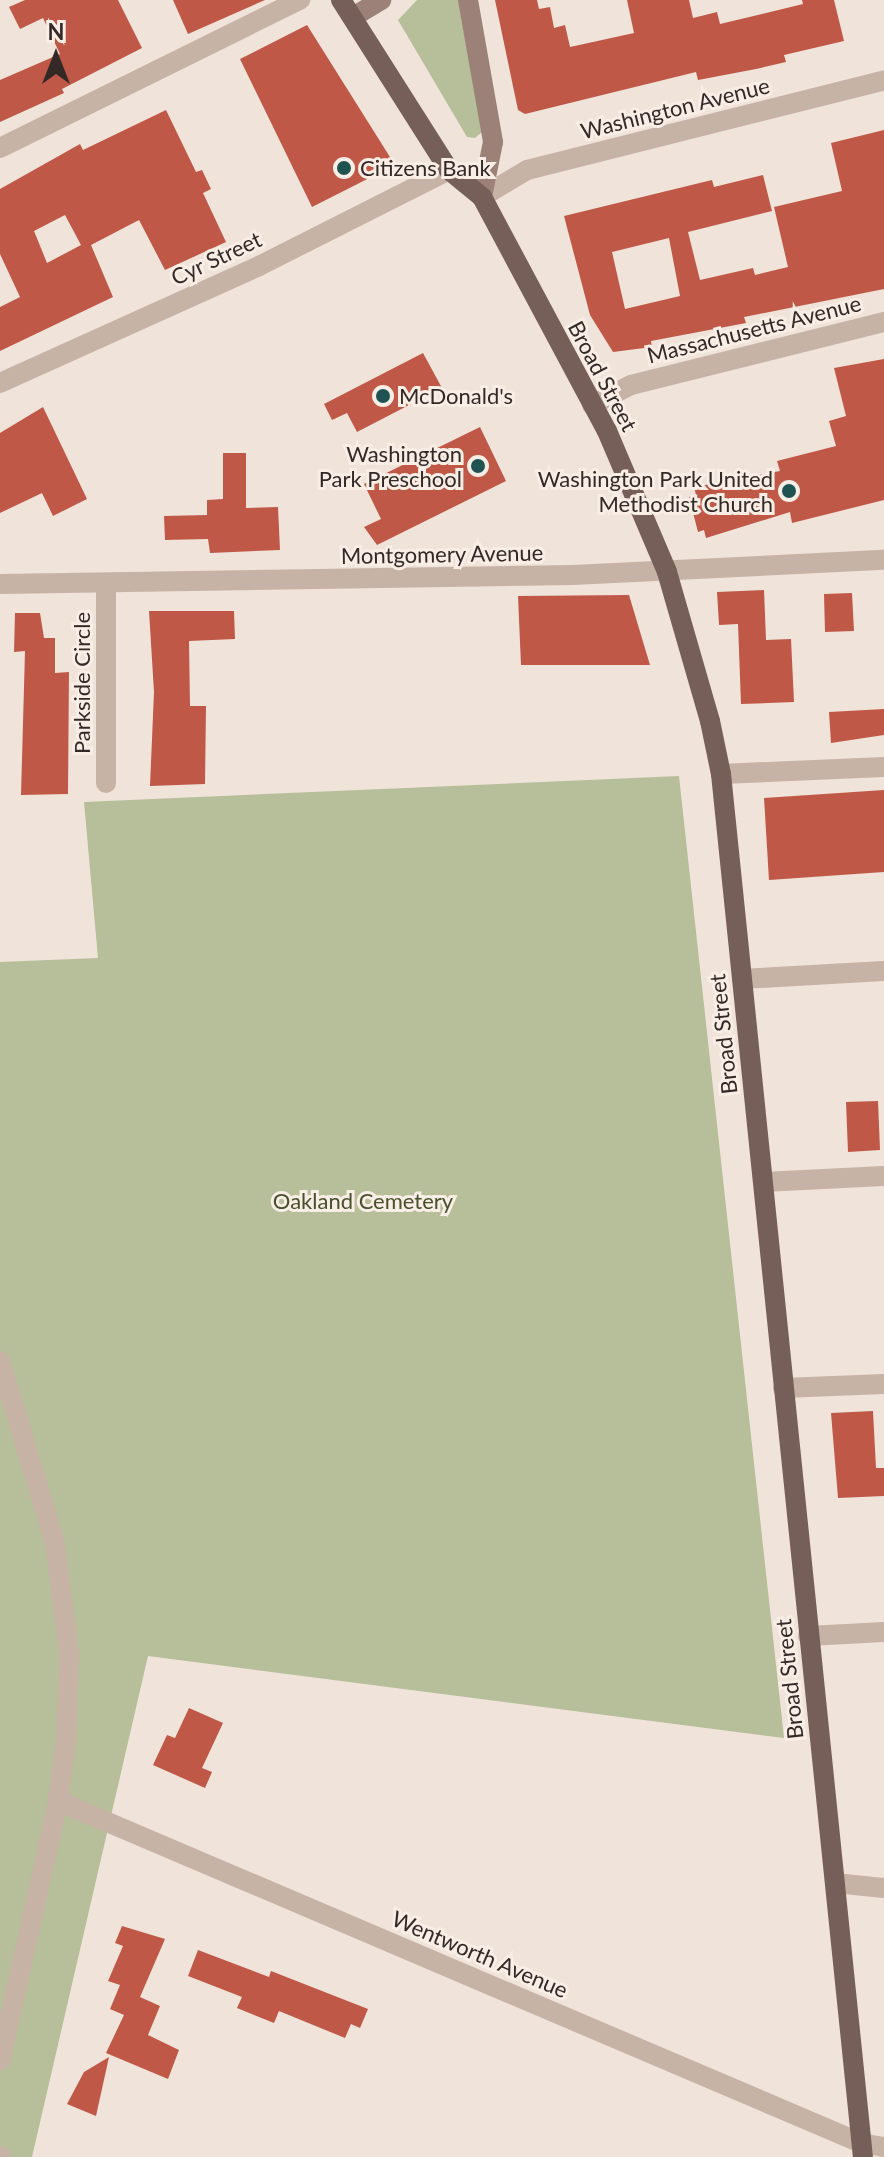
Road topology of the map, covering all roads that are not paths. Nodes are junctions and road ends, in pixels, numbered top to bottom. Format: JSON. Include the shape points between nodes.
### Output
{"nodes":[{"id":1,"x":300,"y":0,"type":"edge"},
{"id":2,"x":341,"y":0,"type":"edge"},
{"id":3,"x":381,"y":0,"type":"edge"},
{"id":4,"x":468,"y":0,"type":"edge"},
{"id":5,"x":353,"y":17,"type":"junction"},
{"id":6,"x":884,"y":80,"type":"edge"},
{"id":7,"x":0,"y":148,"type":"edge"},
{"id":8,"x":449,"y":170,"type":"junction"},
{"id":9,"x":482,"y":197,"type":"junction"},
{"id":10,"x":884,"y":322,"type":"edge"},
{"id":11,"x":0,"y":383,"type":"edge"},
{"id":12,"x":592,"y":405,"type":"junction"},
{"id":13,"x":884,"y":547,"type":"edge"},
{"id":14,"x":884,"y":560,"type":"edge"},
{"id":15,"x":818,"y":564,"type":"junction"},
{"id":16,"x":667,"y":572,"type":"junction"},
{"id":17,"x":106,"y":583,"type":"junction"},
{"id":18,"x":0,"y":584,"type":"edge"},
{"id":19,"x":884,"y":767,"type":"edge"},
{"id":20,"x":721,"y":774,"type":"junction"},
{"id":21,"x":106,"y":783,"type":"dead end"},
{"id":22,"x":884,"y":971,"type":"edge"},
{"id":23,"x":742,"y":979,"type":"junction"},
{"id":24,"x":884,"y":1176,"type":"edge"},
{"id":25,"x":763,"y":1182,"type":"junction"},
{"id":26,"x":0,"y":1361,"type":"edge"},
{"id":27,"x":884,"y":1384,"type":"edge"},
{"id":28,"x":783,"y":1388,"type":"junction"},
{"id":29,"x":884,"y":1632,"type":"edge"},
{"id":30,"x":808,"y":1636,"type":"junction"},
{"id":31,"x":58,"y":1801,"type":"junction"},
{"id":32,"x":835,"y":1883,"type":"junction"},
{"id":33,"x":884,"y":1888,"type":"edge"},
{"id":34,"x":0,"y":2061,"type":"edge"},
{"id":35,"x":884,"y":2147,"type":"edge"},
{"id":36,"x":862,"y":2150,"type":"edge"}],
"edges":[{"from":1,"to":7,"type":"street"},
{"from":2,"to":5,"type":"main road","name":"Broad Street"},
{"from":3,"to":5,"type":"main road"},
{"from":4,"to":9,"type":"main road","via":[[493,142]]},
{"from":5,"to":8,"type":"main road","name":"Broad Street"},
{"from":6,"to":9,"type":"street","name":"Washington Avenue","via":[[527,170]]},
{"from":8,"to":9,"type":"main road","name":"Broad Street"},
{"from":8,"to":11,"type":"street","name":"Cyr Street","via":[[259,266]]},
{"from":9,"to":12,"type":"main road","name":"Broad Street"},
{"from":10,"to":12,"type":"street","name":"Massachusetts Avenue","via":[[631,385]]},
{"from":12,"to":16,"type":"main road","name":"Broad Street"},
{"from":13,"to":15,"type":"street"},
{"from":14,"to":15,"type":"street","name":"Montgomery Avenue"},
{"from":15,"to":16,"type":"street","name":"Montgomery Avenue"},
{"from":16,"to":17,"type":"street","name":"Montgomery Avenue"},
{"from":16,"to":20,"type":"main road","name":"Broad Street"},
{"from":17,"to":18,"type":"street","name":"Montgomery Avenue"},
{"from":17,"to":21,"type":"street","name":"Parkside Circle"},
{"from":19,"to":20,"type":"street"},
{"from":20,"to":23,"type":"main road","name":"Broad Street"},
{"from":22,"to":23,"type":"street"},
{"from":23,"to":25,"type":"main road","name":"Broad Street"},
{"from":24,"to":25,"type":"street"},
{"from":25,"to":28,"type":"main road","name":"Broad Street"},
{"from":26,"to":31,"type":"street","via":[[49,1518],[65,1597],[68,1711]]},
{"from":27,"to":28,"type":"street"},
{"from":28,"to":30,"type":"main road","name":"Broad Street"},
{"from":29,"to":30,"type":"street"},
{"from":30,"to":32,"type":"main road","name":"Broad Street"},
{"from":31,"to":34,"type":"street"},
{"from":31,"to":36,"type":"street","name":"Wentworth Avenue"},
{"from":32,"to":33,"type":"street"},
{"from":32,"to":36,"type":"main road","name":"Broad Street"},
{"from":35,"to":36,"type":"street","name":"Wentworth Avenue"}]}
